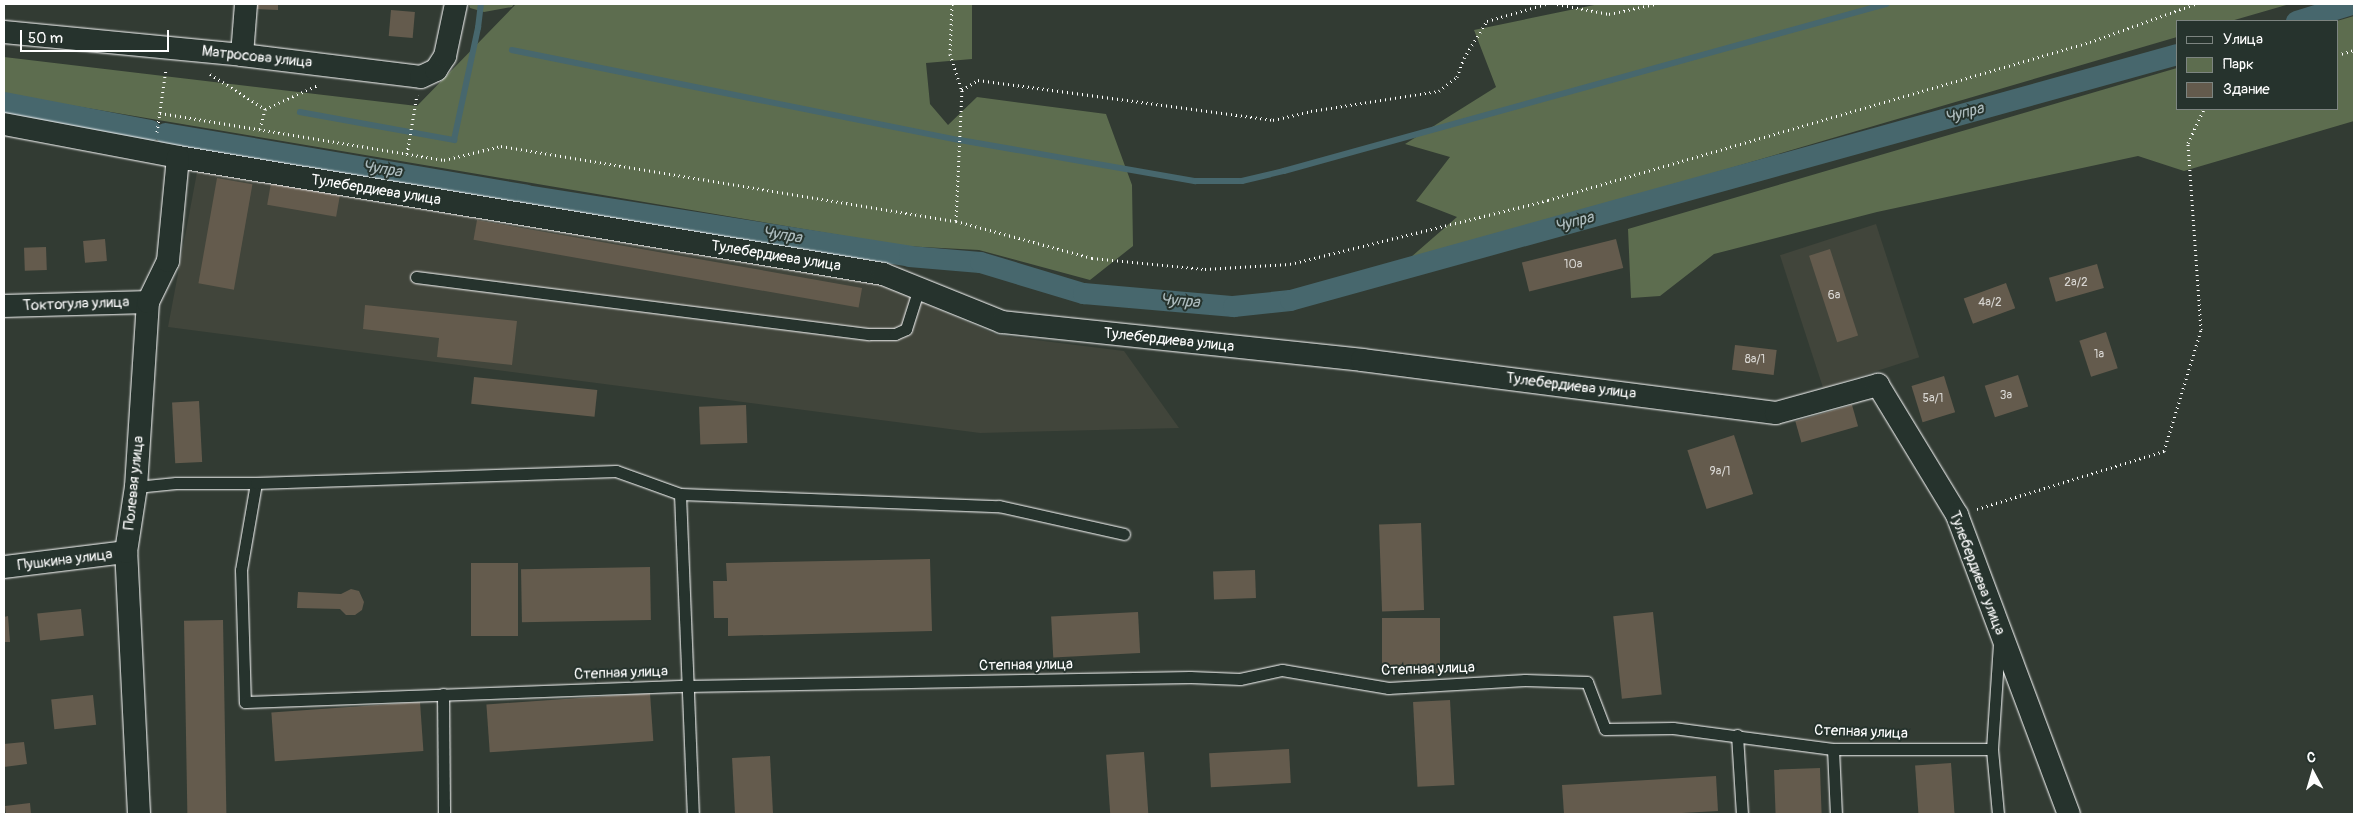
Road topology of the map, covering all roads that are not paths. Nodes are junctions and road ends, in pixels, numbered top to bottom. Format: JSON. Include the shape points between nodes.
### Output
{"nodes":[{"id":1,"x":246,"y":4,"type":"edge"},
{"id":2,"x":456,"y":4,"type":"edge"},
{"id":3,"x":4,"y":32,"type":"edge"},
{"id":4,"x":242,"y":54,"type":"junction"},
{"id":5,"x":4,"y":124,"type":"edge"},
{"id":6,"x":178,"y":157,"type":"junction"},
{"id":7,"x":416,"y":277,"type":"dead end"},
{"id":8,"x":919,"y":288,"type":"junction"},
{"id":9,"x":148,"y":302,"type":"junction"},
{"id":10,"x":4,"y":306,"type":"edge"},
{"id":11,"x":256,"y":483,"type":"junction"},
{"id":12,"x":136,"y":487,"type":"junction"},
{"id":13,"x":680,"y":494,"type":"junction"},
{"id":14,"x":1124,"y":534,"type":"dead end"},
{"id":15,"x":126,"y":552,"type":"junction"},
{"id":16,"x":4,"y":567,"type":"edge"},
{"id":17,"x":2000,"y":630,"type":"junction"},
{"id":18,"x":687,"y":686,"type":"junction"},
{"id":19,"x":442,"y":694,"type":"junction"},
{"id":20,"x":1737,"y":735,"type":"junction"},
{"id":21,"x":1833,"y":749,"type":"junction"},
{"id":22,"x":1992,"y":749,"type":"junction"},
{"id":23,"x":139,"y":814,"type":"edge"},
{"id":24,"x":444,"y":814,"type":"edge"},
{"id":25,"x":693,"y":814,"type":"edge"},
{"id":26,"x":1742,"y":814,"type":"edge"},
{"id":27,"x":1836,"y":814,"type":"edge"},
{"id":28,"x":1998,"y":814,"type":"edge"},
{"id":29,"x":2069,"y":814,"type":"edge"}],
"edges":[{"from":1,"to":4,"type":"street"},
{"from":2,"to":4,"type":"street","name":"Матросова улица","via":[[445,56],[436,70],[420,77]]},
{"from":3,"to":4,"type":"street","name":"Матросова улица"},
{"from":5,"to":6,"type":"street","name":"Тулебердиева улица"},
{"from":6,"to":8,"type":"street","name":"Тулебердиева улица","via":[[883,274]]},
{"from":6,"to":9,"type":"street","name":"Полевая улица","via":[[168,261]]},
{"from":7,"to":8,"type":"lane","via":[[884,335],[906,329]]},
{"from":8,"to":17,"type":"street","name":"Тулебердиева улица","via":[[1002,322],[1362,360],[1776,413],[1878,385],[1957,515]]},
{"from":9,"to":10,"type":"street","name":"Токтогула улица"},
{"from":9,"to":12,"type":"street","name":"Полевая улица"},
{"from":11,"to":12,"type":"lane","via":[[176,483]]},
{"from":11,"to":13,"type":"lane","via":[[616,470]]},
{"from":11,"to":19,"type":"lane","name":"Степная улица","via":[[240,570],[244,702]]},
{"from":12,"to":15,"type":"street","name":"Полевая улица"},
{"from":13,"to":14,"type":"lane","via":[[999,506]]},
{"from":13,"to":18,"type":"lane"},
{"from":15,"to":16,"type":"street","name":"Пушкина улица"},
{"from":15,"to":23,"type":"street","name":"Полевая улица"},
{"from":17,"to":22,"type":"lane"},
{"from":17,"to":29,"type":"street","name":"Тулебердиева улица"},
{"from":18,"to":19,"type":"lane","name":"Степная улица"},
{"from":18,"to":20,"type":"lane","name":"Степная улица","via":[[1190,677],[1240,679],[1282,670],[1388,688],[1525,680],[1588,682],[1605,729],[1673,728]]},
{"from":18,"to":25,"type":"lane"},
{"from":19,"to":24,"type":"lane"},
{"from":20,"to":21,"type":"lane","name":"Степная улица"},
{"from":20,"to":26,"type":"lane"},
{"from":21,"to":22,"type":"lane","name":"Степная улица"},
{"from":21,"to":27,"type":"lane"},
{"from":22,"to":28,"type":"lane"}]}
